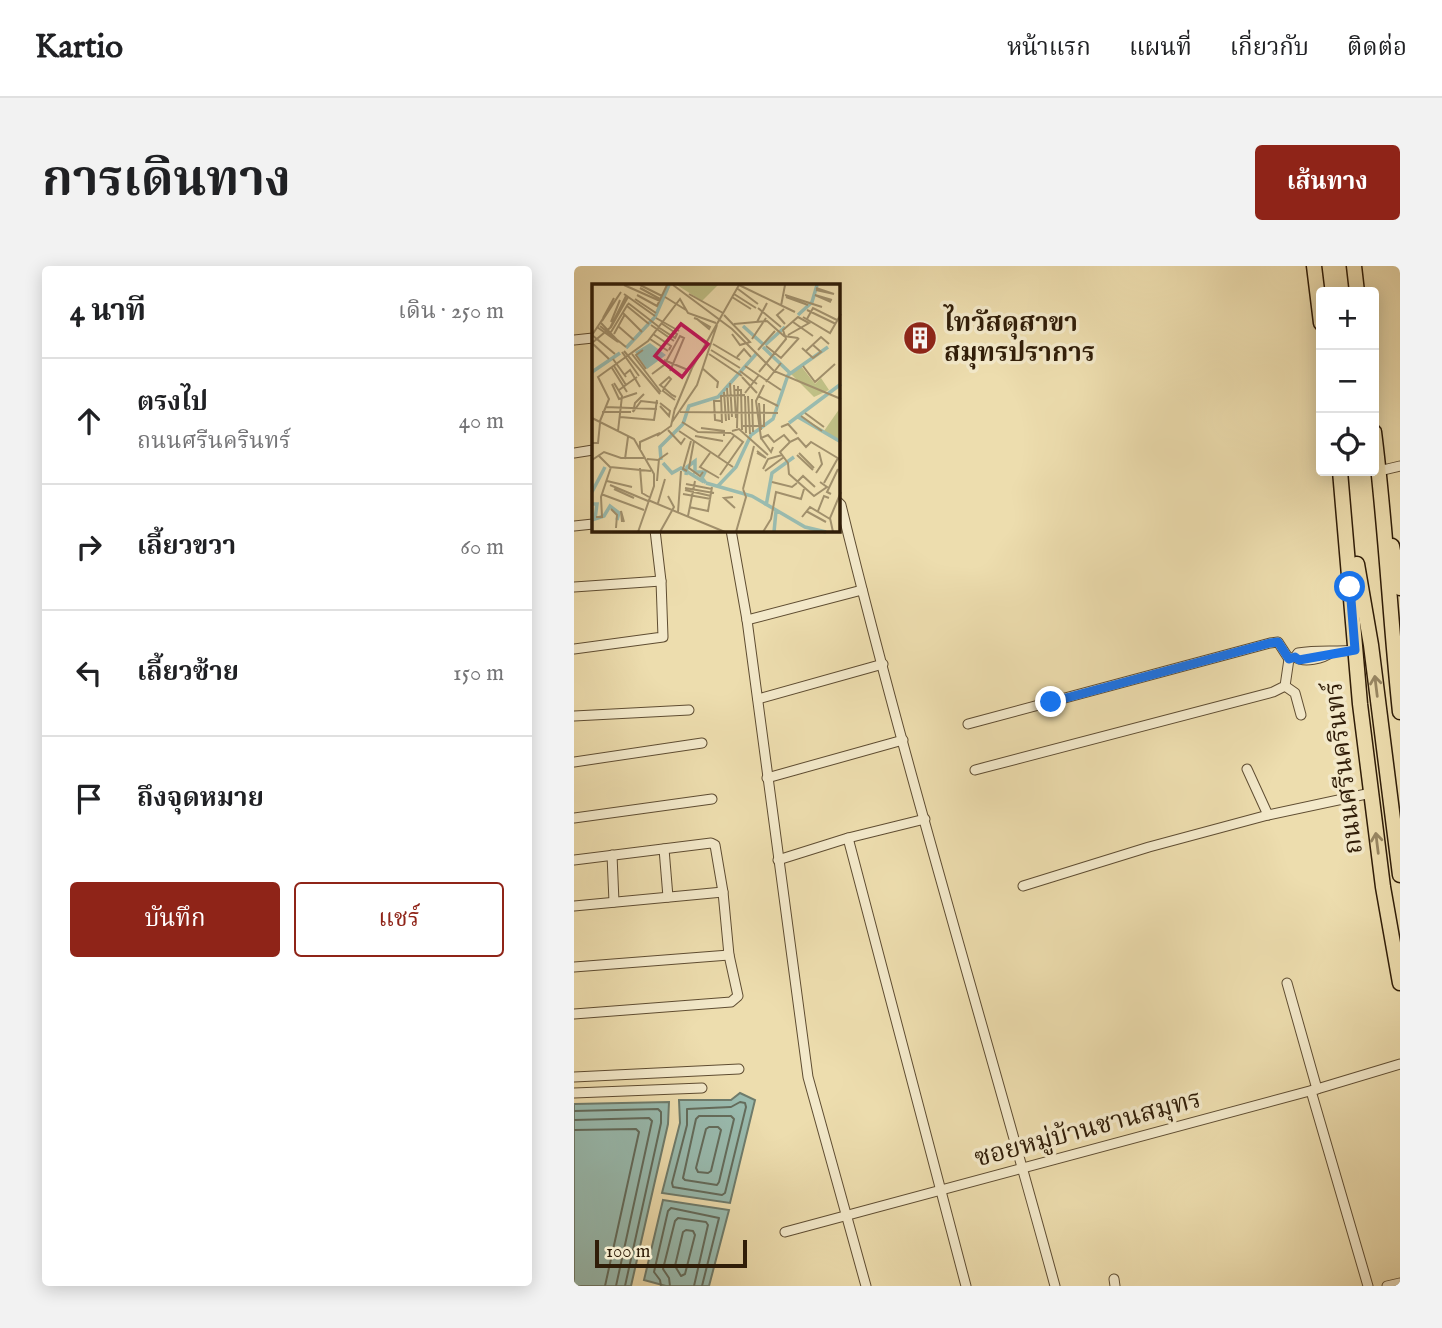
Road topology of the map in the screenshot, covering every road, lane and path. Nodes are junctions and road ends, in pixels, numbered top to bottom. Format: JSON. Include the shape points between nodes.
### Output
{"nodes":[{"id":1,"x":1314,"y":266,"type":"edge"},
{"id":2,"x":1354,"y":266,"type":"edge"},
{"id":3,"x":1317,"y":287,"type":"edge"},
{"id":4,"x":1356,"y":287,"type":"edge"},
{"id":5,"x":592,"y":338,"type":"edge"},
{"id":6,"x":574,"y":340,"type":"edge"},
{"id":7,"x":592,"y":450,"type":"edge"},
{"id":8,"x":574,"y":453,"type":"edge"},
{"id":9,"x":1400,"y":466,"type":"edge"},
{"id":10,"x":1379,"y":471,"type":"joint"},
{"id":11,"x":1341,"y":476,"type":"edge"},
{"id":12,"x":1382,"y":500,"type":"junction"},
{"id":13,"x":840,"y":504,"type":"edge"},
{"id":14,"x":1344,"y":504,"type":"junction"},
{"id":15,"x":592,"y":524,"type":"edge"},
{"id":16,"x":574,"y":526,"type":"edge"},
{"id":17,"x":655,"y":532,"type":"edge"},
{"id":18,"x":731,"y":532,"type":"edge"},
{"id":19,"x":660,"y":581,"type":"junction"},
{"id":20,"x":574,"y":587,"type":"edge"},
{"id":21,"x":1400,"y":588,"type":"edge"},
{"id":22,"x":862,"y":590,"type":"junction"},
{"id":23,"x":747,"y":620,"type":"junction"},
{"id":24,"x":574,"y":649,"type":"edge"},
{"id":25,"x":1355,"y":650,"type":"junction"},
{"id":26,"x":1292,"y":658,"type":"junction"},
{"id":27,"x":883,"y":664,"type":"junction"},
{"id":28,"x":1286,"y":687,"type":"junction"},
{"id":29,"x":758,"y":699,"type":"junction"},
{"id":30,"x":689,"y":710,"type":"dead end"},
{"id":31,"x":1400,"y":712,"type":"edge"},
{"id":32,"x":1301,"y":715,"type":"dead end"},
{"id":33,"x":574,"y":716,"type":"edge"},
{"id":34,"x":968,"y":724,"type":"dead end"},
{"id":35,"x":903,"y":740,"type":"junction"},
{"id":36,"x":702,"y":743,"type":"dead end"},
{"id":37,"x":574,"y":762,"type":"edge"},
{"id":38,"x":1247,"y":769,"type":"dead end"},
{"id":39,"x":975,"y":770,"type":"dead end"},
{"id":40,"x":767,"y":778,"type":"junction"},
{"id":41,"x":1371,"y":793,"type":"junction"},
{"id":42,"x":712,"y":799,"type":"dead end"},
{"id":43,"x":1268,"y":815,"type":"junction"},
{"id":44,"x":574,"y":817,"type":"edge"},
{"id":45,"x":925,"y":819,"type":"junction"},
{"id":46,"x":848,"y":838,"type":"junction"},
{"id":47,"x":664,"y":849,"type":"junction"},
{"id":48,"x":612,"y":855,"type":"junction"},
{"id":49,"x":574,"y":860,"type":"edge"},
{"id":50,"x":778,"y":860,"type":"junction"},
{"id":51,"x":1400,"y":875,"type":"edge"},
{"id":52,"x":1023,"y":886,"type":"dead end"},
{"id":53,"x":723,"y":892,"type":"junction"},
{"id":54,"x":668,"y":897,"type":"junction"},
{"id":55,"x":614,"y":902,"type":"junction"},
{"id":56,"x":574,"y":906,"type":"edge"},
{"id":57,"x":729,"y":955,"type":"junction"},
{"id":58,"x":574,"y":967,"type":"edge"},
{"id":59,"x":1287,"y":983,"type":"dead end"},
{"id":60,"x":1400,"y":983,"type":"edge"},
{"id":61,"x":574,"y":1014,"type":"edge"},
{"id":62,"x":1400,"y":1064,"type":"edge"},
{"id":63,"x":739,"y":1069,"type":"dead end"},
{"id":64,"x":574,"y":1077,"type":"edge"},
{"id":65,"x":702,"y":1088,"type":"dead end"},
{"id":66,"x":1314,"y":1090,"type":"junction"},
{"id":67,"x":574,"y":1093,"type":"edge"},
{"id":68,"x":1023,"y":1168,"type":"junction"},
{"id":69,"x":939,"y":1191,"type":"junction"},
{"id":70,"x":846,"y":1216,"type":"junction"},
{"id":71,"x":785,"y":1232,"type":"dead end"},
{"id":72,"x":1400,"y":1283,"type":"edge"},
{"id":73,"x":866,"y":1286,"type":"edge"},
{"id":74,"x":966,"y":1286,"type":"edge"},
{"id":75,"x":1055,"y":1286,"type":"edge"},
{"id":76,"x":1368,"y":1286,"type":"edge"},
{"id":77,"x":1387,"y":1286,"type":"edge"}],
"edges":[{"from":1,"to":3,"type":"main road"},
{"from":2,"to":4,"type":"main road"},
{"from":5,"to":6,"type":"street"},
{"from":7,"to":8,"type":"street"},
{"from":9,"to":10,"type":"street"},
{"from":10,"to":12,"type":"main road"},
{"from":11,"to":14,"type":"main road","name":"ถนนศรีนครินทร์"},
{"from":12,"to":21,"type":"main road"},
{"from":12,"to":31,"type":"main road"},
{"from":13,"to":22,"type":"street"},
{"from":14,"to":25,"type":"main road","name":"ถนนศรีนครินทร์"},
{"from":51,"to":14,"type":"main road","name":"ถนนศรีนครินทร์","one_way":true,"via":[[1371,645]]},
{"from":15,"to":16,"type":"street"},
{"from":17,"to":19,"type":"street"},
{"from":18,"to":23,"type":"street"},
{"from":19,"to":20,"type":"street"},
{"from":19,"to":24,"type":"street","via":[[663,638]]},
{"from":22,"to":23,"type":"street"},
{"from":22,"to":27,"type":"street"},
{"from":23,"to":29,"type":"street"},
{"from":25,"to":26,"type":"street","via":[[1298,653]]},
{"from":25,"to":41,"type":"main road","name":"ถนนศรีนครินทร์"},
{"from":26,"to":28,"type":"street"},
{"from":26,"to":34,"type":"street","via":[[1278,642],[1270,643]]},
{"from":27,"to":29,"type":"street"},
{"from":27,"to":35,"type":"street"},
{"from":28,"to":32,"type":"street","via":[[1295,692]]},
{"from":28,"to":39,"type":"street"},
{"from":29,"to":40,"type":"street"},
{"from":30,"to":33,"type":"street"},
{"from":35,"to":40,"type":"street"},
{"from":35,"to":45,"type":"street"},
{"from":36,"to":37,"type":"street"},
{"from":38,"to":43,"type":"street"},
{"from":40,"to":50,"type":"street"},
{"from":41,"to":43,"type":"street"},
{"from":60,"to":41,"type":"main road","name":"ถนนศรีนครินทร์","one_way":true},
{"from":42,"to":44,"type":"street"},
{"from":43,"to":52,"type":"street"},
{"from":45,"to":46,"type":"street"},
{"from":45,"to":68,"type":"street"},
{"from":46,"to":50,"type":"street"},
{"from":46,"to":69,"type":"street"},
{"from":47,"to":48,"type":"street"},
{"from":47,"to":53,"type":"street","via":[[715,845]]},
{"from":47,"to":54,"type":"street"},
{"from":48,"to":49,"type":"street"},
{"from":48,"to":55,"type":"street"},
{"from":50,"to":70,"type":"street","via":[[808,1077]]},
{"from":53,"to":54,"type":"street"},
{"from":53,"to":57,"type":"street"},
{"from":54,"to":55,"type":"street"},
{"from":55,"to":56,"type":"street"},
{"from":57,"to":58,"type":"street"},
{"from":57,"to":61,"type":"street","via":[[738,996],[731,1002]]},
{"from":59,"to":66,"type":"street"},
{"from":62,"to":66,"type":"street","name":"ซอยหมู่บ้านชานสมุทร"},
{"from":63,"to":64,"type":"street"},
{"from":65,"to":67,"type":"street"},
{"from":66,"to":68,"type":"street","name":"ซอยหมู่บ้านชานสมุทร"},
{"from":66,"to":76,"type":"street"},
{"from":68,"to":69,"type":"street","name":"ซอยหมู่บ้านชานสมุทร"},
{"from":68,"to":75,"type":"street"},
{"from":69,"to":70,"type":"street","name":"ซอยหมู่บ้านชานสมุทร"},
{"from":69,"to":74,"type":"street"},
{"from":70,"to":71,"type":"street","name":"ซอยหมู่บ้านชานสมุทร"},
{"from":70,"to":73,"type":"street"},
{"from":72,"to":77,"type":"street"}]}
